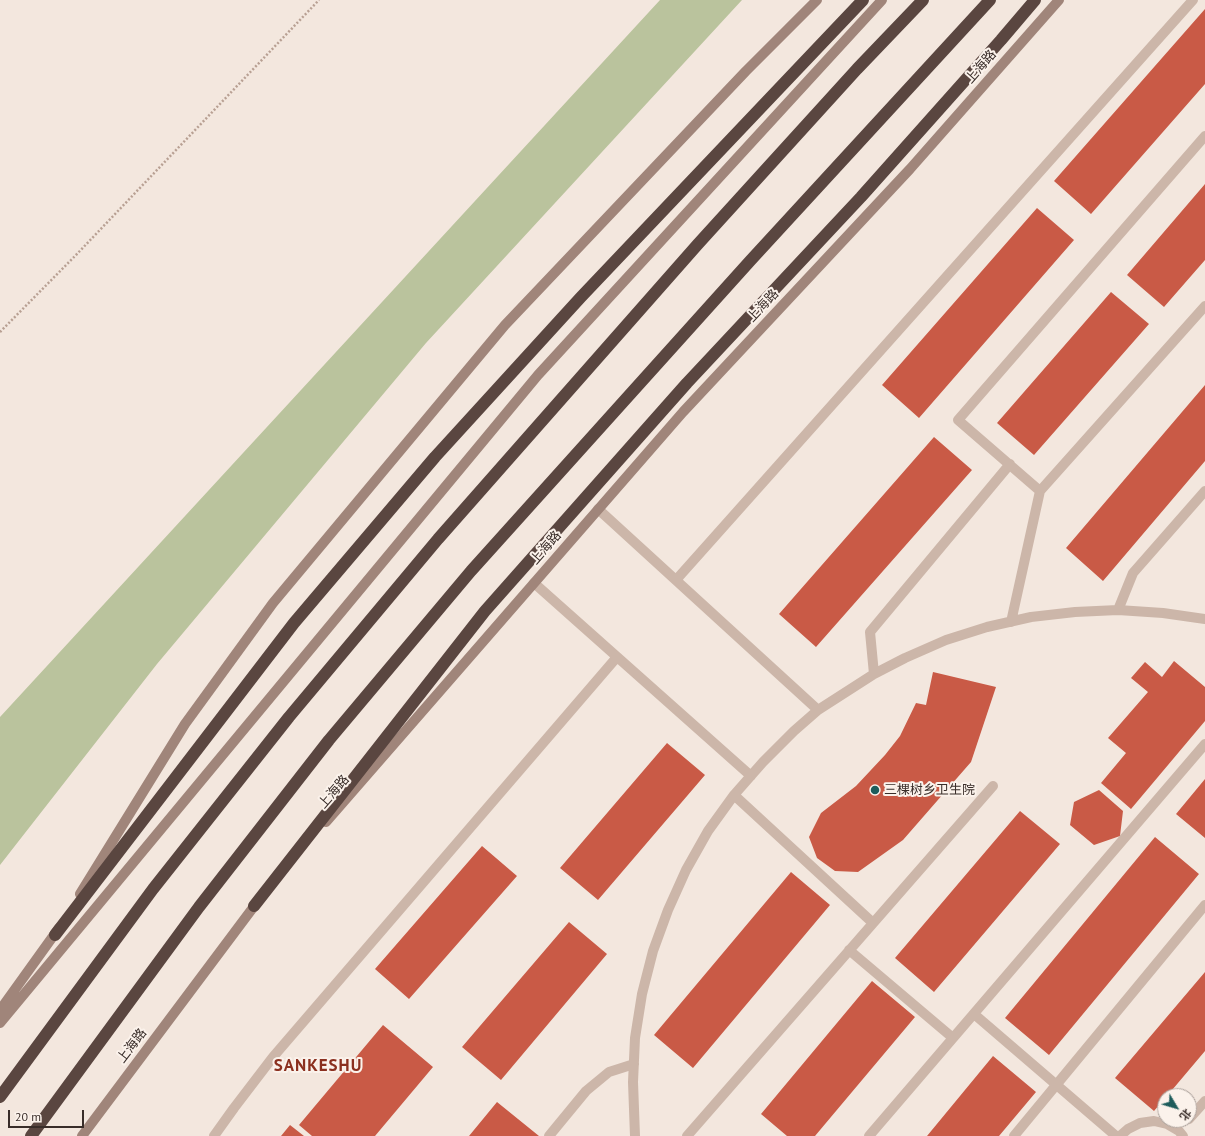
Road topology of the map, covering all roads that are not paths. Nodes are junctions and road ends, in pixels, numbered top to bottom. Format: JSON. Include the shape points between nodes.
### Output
{"nodes":[{"id":1,"x":817,"y":0,"type":"edge"},
{"id":2,"x":863,"y":0,"type":"edge"},
{"id":3,"x":882,"y":0,"type":"edge"},
{"id":4,"x":923,"y":0,"type":"edge"},
{"id":5,"x":990,"y":0,"type":"edge"},
{"id":6,"x":1035,"y":0,"type":"edge"},
{"id":7,"x":1059,"y":0,"type":"edge"},
{"id":8,"x":1193,"y":0,"type":"edge"},
{"id":9,"x":1205,"y":136,"type":"edge"},
{"id":10,"x":1205,"y":306,"type":"edge"},
{"id":11,"x":1010,"y":464,"type":"junction"},
{"id":12,"x":1040,"y":491,"type":"junction"},
{"id":13,"x":1205,"y":491,"type":"edge"},
{"id":14,"x":598,"y":509,"type":"junction"},
{"id":15,"x":676,"y":580,"type":"junction"},
{"id":16,"x":534,"y":583,"type":"junction"},
{"id":17,"x":1118,"y":610,"type":"junction"},
{"id":18,"x":1205,"y":619,"type":"edge"},
{"id":19,"x":1011,"y":622,"type":"junction"},
{"id":20,"x":617,"y":657,"type":"junction"},
{"id":21,"x":874,"y":674,"type":"junction"},
{"id":22,"x":818,"y":710,"type":"junction"},
{"id":23,"x":1205,"y":744,"type":"edge"},
{"id":24,"x":751,"y":776,"type":"junction"},
{"id":25,"x":993,"y":786,"type":"dead end"},
{"id":26,"x":734,"y":795,"type":"junction"},
{"id":27,"x":254,"y":906,"type":"junction"},
{"id":28,"x":1205,"y":906,"type":"edge"},
{"id":29,"x":873,"y":923,"type":"junction"},
{"id":30,"x":55,"y":935,"type":"junction"},
{"id":31,"x":850,"y":950,"type":"junction"},
{"id":32,"x":0,"y":1010,"type":"edge"},
{"id":33,"x":974,"y":1014,"type":"junction"},
{"id":34,"x":0,"y":1023,"type":"edge"},
{"id":35,"x":953,"y":1038,"type":"junction"},
{"id":36,"x":634,"y":1064,"type":"junction"},
{"id":37,"x":1056,"y":1085,"type":"junction"},
{"id":38,"x":0,"y":1097,"type":"edge"},
{"id":39,"x":1205,"y":1101,"type":"edge"},
{"id":40,"x":1197,"y":1110,"type":"edge"},
{"id":41,"x":1181,"y":1134,"type":"edge"},
{"id":42,"x":31,"y":1136,"type":"edge"},
{"id":43,"x":82,"y":1136,"type":"edge"},
{"id":44,"x":214,"y":1136,"type":"edge"},
{"id":45,"x":550,"y":1136,"type":"edge"},
{"id":46,"x":635,"y":1136,"type":"edge"},
{"id":47,"x":687,"y":1136,"type":"edge"},
{"id":48,"x":869,"y":1136,"type":"edge"},
{"id":49,"x":1014,"y":1136,"type":"edge"},
{"id":50,"x":1116,"y":1136,"type":"edge"},
{"id":51,"x":1120,"y":1136,"type":"edge"}],
"edges":[{"from":1,"to":30,"type":"main road","via":[[746,71],[505,325],[273,603],[185,724]]},
{"from":2,"to":30,"type":"highway","via":[[581,297],[435,457],[294,623]]},
{"from":3,"to":34,"type":"main road","via":[[538,375]]},
{"from":4,"to":38,"type":"highway","via":[[703,239],[438,539],[289,717],[153,889]]},
{"from":5,"to":42,"type":"highway","via":[[744,267],[471,571],[329,740],[204,901]]},
{"from":6,"to":27,"type":"highway","via":[[866,191],[687,383],[490,606]]},
{"from":7,"to":14,"type":"main road","name":"上海路","via":[[910,169],[683,412]]},
{"from":8,"to":15,"type":"lane"},
{"from":9,"to":11,"type":"lane","via":[[958,420]]},
{"from":10,"to":12,"type":"lane"},
{"from":11,"to":12,"type":"lane"},
{"from":11,"to":21,"type":"lane","via":[[870,632]]},
{"from":12,"to":19,"type":"lane"},
{"from":13,"to":17,"type":"lane","via":[[1133,573]]},
{"from":14,"to":15,"type":"lane"},
{"from":14,"to":16,"type":"main road","name":"上海路"},
{"from":15,"to":22,"type":"lane"},
{"from":16,"to":20,"type":"lane"},
{"from":16,"to":27,"type":"main road","name":"上海路"},
{"from":17,"to":18,"type":"lane"},
{"from":17,"to":19,"type":"lane","via":[[1075,612]]},
{"from":19,"to":21,"type":"lane","via":[[946,640]]},
{"from":20,"to":24,"type":"lane"},
{"from":20,"to":44,"type":"lane","via":[[273,1057]]},
{"from":21,"to":22,"type":"lane"},
{"from":22,"to":24,"type":"lane"},
{"from":23,"to":33,"type":"lane"},
{"from":24,"to":26,"type":"lane"},
{"from":25,"to":29,"type":"lane"},
{"from":26,"to":29,"type":"lane"},
{"from":26,"to":36,"type":"lane","via":[[686,870],[668,910],[653,951],[642,994]]},
{"from":27,"to":43,"type":"main road","name":"上海路"},
{"from":28,"to":37,"type":"lane"},
{"from":29,"to":31,"type":"lane"},
{"from":30,"to":32,"type":"main road"},
{"from":31,"to":35,"type":"lane"},
{"from":31,"to":47,"type":"lane"},
{"from":33,"to":35,"type":"lane"},
{"from":33,"to":37,"type":"lane"},
{"from":35,"to":48,"type":"lane"},
{"from":36,"to":45,"type":"lane","via":[[608,1072],[586,1091]]},
{"from":36,"to":46,"type":"lane","via":[[632,1082]]},
{"from":37,"to":49,"type":"lane"},
{"from":37,"to":50,"type":"lane"},
{"from":39,"to":40,"type":"lane"},
{"from":41,"to":51,"type":"lane","via":[[1167,1124],[1154,1121],[1140,1123]]}]}
